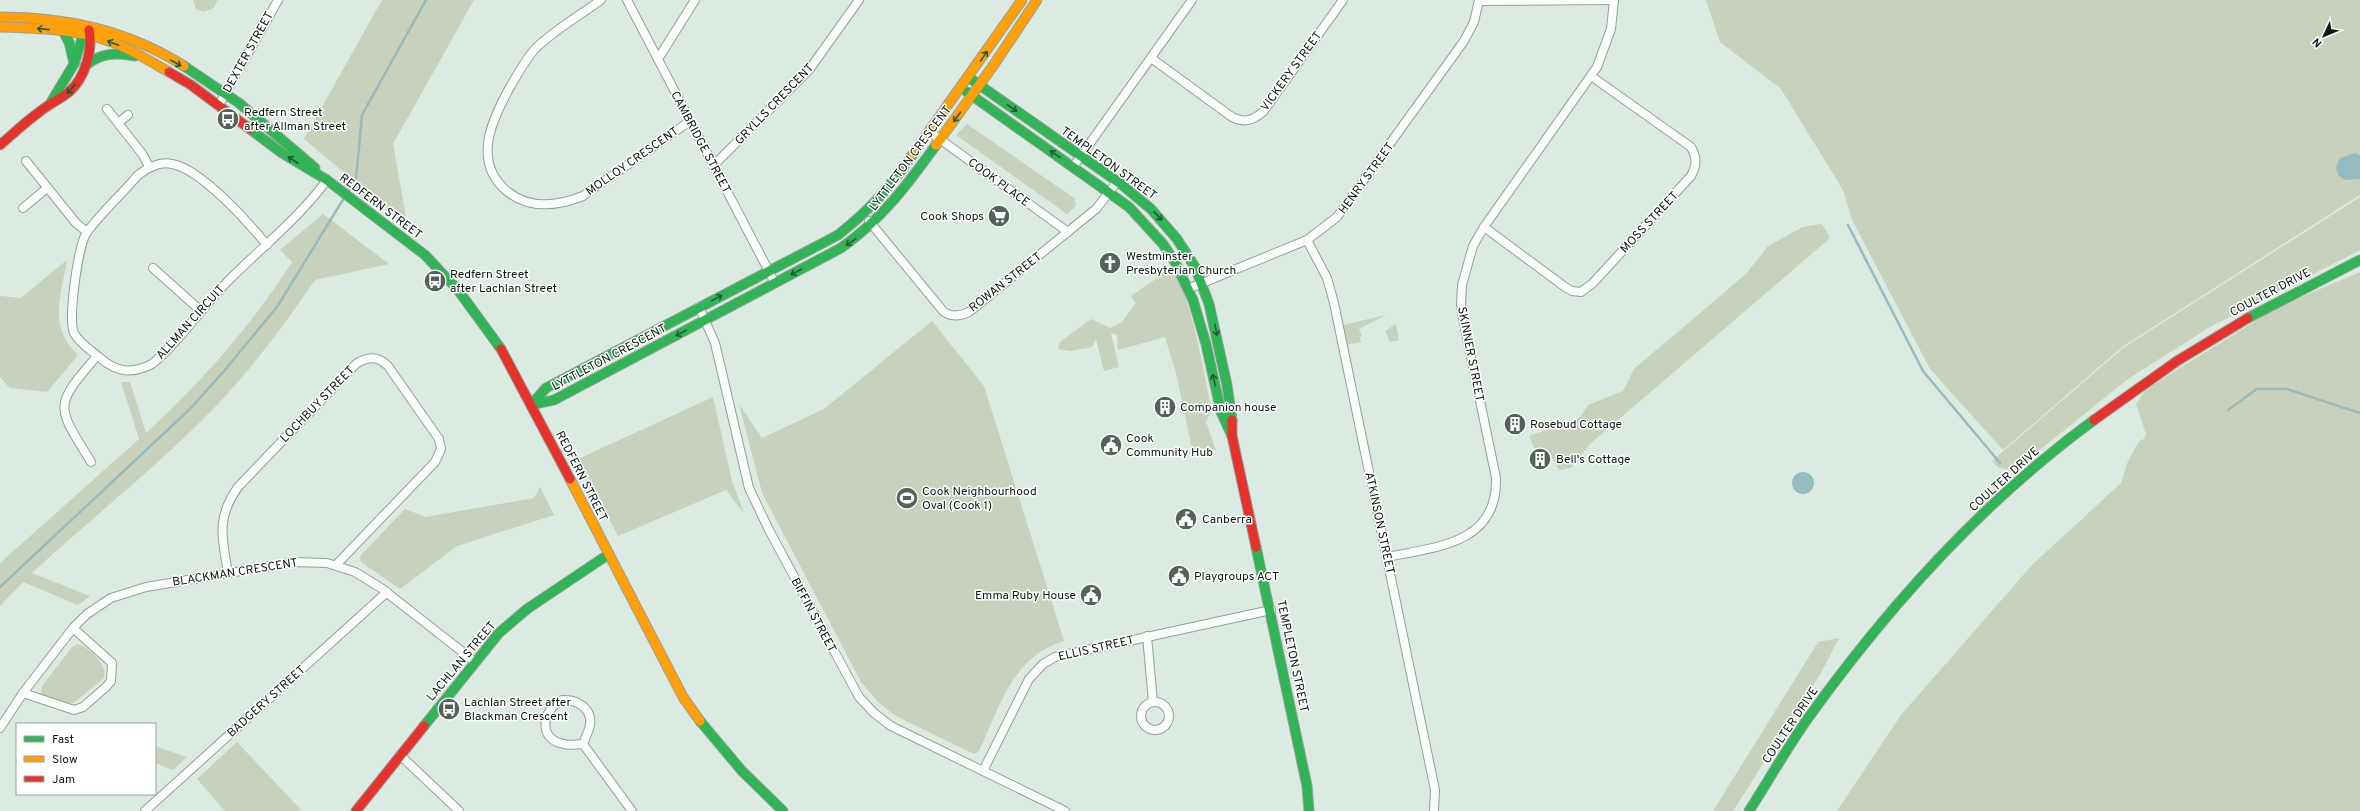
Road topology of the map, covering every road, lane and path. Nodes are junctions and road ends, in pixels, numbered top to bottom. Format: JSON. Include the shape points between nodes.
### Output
{"nodes":[{"id":1,"x":278,"y":0,"type":"edge"},
{"id":2,"x":601,"y":0,"type":"edge"},
{"id":3,"x":627,"y":0,"type":"edge"},
{"id":4,"x":695,"y":0,"type":"edge"},
{"id":5,"x":859,"y":0,"type":"edge"},
{"id":6,"x":1022,"y":0,"type":"edge"},
{"id":7,"x":1037,"y":0,"type":"edge"},
{"id":8,"x":1192,"y":0,"type":"edge"},
{"id":9,"x":1343,"y":0,"type":"edge"},
{"id":10,"x":1479,"y":0,"type":"edge"},
{"id":11,"x":1614,"y":0,"type":"edge"},
{"id":12,"x":0,"y":17,"type":"edge"},
{"id":13,"x":87,"y":25,"type":"junction"},
{"id":14,"x":0,"y":27,"type":"edge"},
{"id":15,"x":62,"y":31,"type":"junction"},
{"id":16,"x":82,"y":34,"type":"junction"},
{"id":17,"x":91,"y":36,"type":"junction"},
{"id":18,"x":1151,"y":58,"type":"junction"},
{"id":19,"x":658,"y":59,"type":"junction"},
{"id":20,"x":74,"y":64,"type":"junction"},
{"id":21,"x":160,"y":66,"type":"junction"},
{"id":22,"x":84,"y":68,"type":"junction"},
{"id":23,"x":1591,"y":76,"type":"junction"},
{"id":24,"x":968,"y":77,"type":"junction"},
{"id":25,"x":980,"y":85,"type":"junction"},
{"id":26,"x":961,"y":88,"type":"junction"},
{"id":27,"x":225,"y":94,"type":"junction"},
{"id":28,"x":972,"y":96,"type":"junction"},
{"id":29,"x":50,"y":104,"type":"junction"},
{"id":30,"x":219,"y":105,"type":"junction"},
{"id":31,"x":107,"y":109,"type":"dead end"},
{"id":32,"x":128,"y":115,"type":"dead end"},
{"id":33,"x":690,"y":120,"type":"junction"},
{"id":34,"x":118,"y":123,"type":"junction"},
{"id":35,"x":930,"y":132,"type":"junction"},
{"id":36,"x":941,"y":140,"type":"junction"},
{"id":37,"x":0,"y":145,"type":"edge"},
{"id":38,"x":1081,"y":156,"type":"junction"},
{"id":39,"x":26,"y":162,"type":"dead end"},
{"id":40,"x":713,"y":166,"type":"junction"},
{"id":41,"x":149,"y":167,"type":"junction"},
{"id":42,"x":1073,"y":167,"type":"junction"},
{"id":43,"x":327,"y":180,"type":"junction"},
{"id":44,"x":1117,"y":182,"type":"junction"},
{"id":45,"x":47,"y":188,"type":"junction"},
{"id":46,"x":1110,"y":192,"type":"junction"},
{"id":47,"x":23,"y":208,"type":"dead end"},
{"id":48,"x":864,"y":215,"type":"junction"},
{"id":49,"x":872,"y":226,"type":"junction"},
{"id":50,"x":1484,"y":227,"type":"junction"},
{"id":51,"x":88,"y":232,"type":"junction"},
{"id":52,"x":1068,"y":232,"type":"junction"},
{"id":53,"x":1307,"y":240,"type":"junction"},
{"id":54,"x":267,"y":244,"type":"junction"},
{"id":55,"x":2360,"y":260,"type":"edge"},
{"id":56,"x":153,"y":268,"type":"dead end"},
{"id":57,"x":769,"y":271,"type":"junction"},
{"id":58,"x":1202,"y":283,"type":"junction"},
{"id":59,"x":775,"y":284,"type":"junction"},
{"id":60,"x":1190,"y":288,"type":"junction"},
{"id":61,"x":700,"y":307,"type":"junction"},
{"id":62,"x":201,"y":311,"type":"junction"},
{"id":63,"x":706,"y":320,"type":"junction"},
{"id":64,"x":97,"y":356,"type":"junction"},
{"id":65,"x":531,"y":405,"type":"junction"},
{"id":66,"x":1232,"y":436,"type":"junction"},
{"id":67,"x":91,"y":462,"type":"dead end"},
{"id":68,"x":609,"y":554,"type":"junction"},
{"id":69,"x":1387,"y":557,"type":"junction"},
{"id":70,"x":336,"y":565,"type":"junction"},
{"id":71,"x":228,"y":573,"type":"junction"},
{"id":72,"x":386,"y":592,"type":"junction"},
{"id":73,"x":1271,"y":610,"type":"junction"},
{"id":74,"x":74,"y":628,"type":"junction"},
{"id":75,"x":1147,"y":636,"type":"junction"},
{"id":76,"x":474,"y":661,"type":"junction"},
{"id":77,"x":23,"y":693,"type":"junction"},
{"id":78,"x":1153,"y":702,"type":"dead end"},
{"id":79,"x":0,"y":728,"type":"edge"},
{"id":80,"x":583,"y":744,"type":"junction"},
{"id":81,"x":400,"y":755,"type":"junction"},
{"id":82,"x":984,"y":771,"type":"junction"},
{"id":83,"x":145,"y":811,"type":"edge"},
{"id":84,"x":356,"y":811,"type":"edge"},
{"id":85,"x":458,"y":811,"type":"edge"},
{"id":86,"x":632,"y":811,"type":"edge"},
{"id":87,"x":783,"y":811,"type":"edge"},
{"id":88,"x":1065,"y":811,"type":"edge"},
{"id":89,"x":1309,"y":811,"type":"edge"},
{"id":90,"x":1434,"y":811,"type":"edge"},
{"id":91,"x":1749,"y":811,"type":"edge"}],
"edges":[{"from":1,"to":27,"type":"street","name":"DEXTER STREET"},
{"from":2,"to":33,"type":"street","name":"MOLLOY CRESCENT","via":[[535,50],[523,65],[494,116],[489,131],[488,155],[499,182],[514,197],[528,202],[543,205],[567,202],[583,196]]},
{"from":3,"to":19,"type":"street","name":"CAMBRIDGE STREET"},
{"from":4,"to":19,"type":"street"},
{"from":5,"to":40,"type":"street","name":"GRYLLS CRESCENT","via":[[809,70]]},
{"from":24,"to":6,"type":"street","name":"LYTTLETON CRESCENT","one_way":true},
{"from":7,"to":25,"type":"street","name":"LYTTLETON CRESCENT"},
{"from":8,"to":18,"type":"street"},
{"from":9,"to":18,"type":"street","name":"VICKERY STREET","via":[[1263,112],[1248,121],[1232,116]]},
{"from":10,"to":11,"type":"street"},
{"from":10,"to":53,"type":"street","name":"HENRY STREET","via":[[1474,22],[1464,41],[1349,202],[1337,217]]},
{"from":11,"to":23,"type":"street","name":"SKINNER STREET","via":[[1606,48]]},
{"from":12,"to":13,"type":"street","name":"REDFERN STREET","via":[[28,17]]},
{"from":13,"to":16,"type":"street"},
{"from":13,"to":17,"type":"street"},
{"from":13,"to":27,"type":"street","name":"REDFERN STREET","one_way":true,"via":[[149,47]]},
{"from":15,"to":14,"type":"street","name":"REDFERN STREET","one_way":true},
{"from":15,"to":16,"type":"street","name":"REDFERN STREET"},
{"from":15,"to":20,"type":"street","via":[[69,42]]},
{"from":16,"to":17,"type":"street","name":"REDFERN STREET"},
{"from":16,"to":20,"type":"street"},
{"from":21,"to":17,"type":"street","name":"REDFERN STREET","one_way":true,"via":[[111,42]]},
{"from":17,"to":22,"type":"street"},
{"from":18,"to":38,"type":"street"},
{"from":19,"to":33,"type":"street","name":"CAMBRIDGE STREET"},
{"from":20,"to":29,"type":"street"},
{"from":21,"to":22,"type":"street","via":[[134,56],[108,55],[93,58]]},
{"from":21,"to":30,"type":"street","name":"REDFERN STREET"},
{"from":22,"to":29,"type":"street","one_way":true,"via":[[72,89],[61,100]]},
{"from":23,"to":50,"type":"street","name":"SKINNER STREET"},
{"from":23,"to":50,"type":"street","name":"MOSS STREET","via":[[1691,147],[1696,155],[1696,162],[1691,176],[1593,283],[1581,292],[1565,287]]},
{"from":24,"to":25,"type":"street","name":"TEMPLETON STREET"},
{"from":24,"to":26,"type":"street","name":"LYTTLETON CRESCENT"},
{"from":25,"to":28,"type":"street","name":"LYTTLETON CRESCENT"},
{"from":25,"to":38,"type":"street","name":"TEMPLETON STREET","one_way":true},
{"from":26,"to":28,"type":"street","name":"TEMPLETON STREET"},
{"from":26,"to":35,"type":"street","name":"LYTTLETON CRESCENT"},
{"from":27,"to":30,"type":"street","name":"DEXTER STREET"},
{"from":27,"to":43,"type":"street","name":"REDFERN STREET","via":[[290,144]]},
{"from":28,"to":36,"type":"street","name":"LYTTLETON CRESCENT","one_way":true},
{"from":42,"to":28,"type":"street","name":"TEMPLETON STREET","one_way":true},
{"from":29,"to":37,"type":"street"},
{"from":43,"to":30,"type":"street","name":"REDFERN STREET","one_way":true,"via":[[282,153]]},
{"from":31,"to":34,"type":"street"},
{"from":32,"to":34,"type":"street"},
{"from":33,"to":40,"type":"street","name":"CAMBRIDGE STREET"},
{"from":34,"to":41,"type":"street","via":[[144,155]]},
{"from":35,"to":36,"type":"street","name":"COOK PLACE"},
{"from":35,"to":48,"type":"street","name":"LYTTLETON CRESCENT","via":[[885,193]]},
{"from":36,"to":49,"type":"street","name":"LYTTLETON CRESCENT","via":[[899,196]]},
{"from":36,"to":52,"type":"street","name":"COOK PLACE"},
{"from":38,"to":42,"type":"street"},
{"from":38,"to":44,"type":"street","name":"TEMPLETON STREET"},
{"from":39,"to":45,"type":"street"},
{"from":40,"to":57,"type":"street","name":"CAMBRIDGE STREET"},
{"from":41,"to":51,"type":"street","name":"ALLMAN CIRCUIT","via":[[138,175]]},
{"from":41,"to":54,"type":"street","name":"ALLMAN CIRCUIT","via":[[167,163],[184,168],[229,203]]},
{"from":42,"to":46,"type":"street","name":"TEMPLETON STREET"},
{"from":43,"to":54,"type":"street","name":"ALLMAN CIRCUIT","via":[[304,210]]},
{"from":43,"to":65,"type":"street","name":"REDFERN STREET","via":[[425,255],[458,290],[499,344]]},
{"from":44,"to":46,"type":"street","name":"ROWAN STREET"},
{"from":44,"to":58,"type":"street","name":"TEMPLETON STREET","one_way":true,"via":[[1152,209],[1172,231],[1189,255]]},
{"from":45,"to":47,"type":"street"},
{"from":45,"to":51,"type":"street","via":[[76,223]]},
{"from":46,"to":52,"type":"street","name":"ROWAN STREET","via":[[1096,210]]},
{"from":46,"to":60,"type":"street","name":"TEMPLETON STREET","via":[[1150,227],[1169,249]]},
{"from":48,"to":49,"type":"street","name":"ROWAN STREET"},
{"from":48,"to":57,"type":"street","name":"LYTTLETON CRESCENT","via":[[838,235]]},
{"from":49,"to":52,"type":"street","name":"ROWAN STREET","via":[[943,311],[955,316],[969,312]]},
{"from":49,"to":59,"type":"street","name":"LYTTLETON CRESCENT","one_way":true,"via":[[840,249]]},
{"from":50,"to":69,"type":"street","name":"SKINNER STREET","via":[[1466,265],[1461,304],[1496,478],[1495,498],[1478,528],[1460,540]]},
{"from":51,"to":64,"type":"street","name":"ALLMAN CIRCUIT","via":[[81,246],[71,321],[76,336]]},
{"from":53,"to":58,"type":"street","name":"HENRY STREET"},
{"from":53,"to":69,"type":"street","name":"ATKINSON STREET","via":[[1327,278],[1334,303]]},
{"from":54,"to":62,"type":"street","name":"ALLMAN CIRCUIT","via":[[228,280]]},
{"from":55,"to":91,"type":"street","name":"COULTER DRIVE","via":[[2257,311],[2187,354],[2087,424],[2009,489],[1926,571],[1874,630],[1816,705]]},
{"from":56,"to":62,"type":"street"},
{"from":57,"to":59,"type":"street","name":"CAMBRIDGE STREET"},
{"from":61,"to":57,"type":"street","name":"LYTTLETON CRESCENT","one_way":true},
{"from":58,"to":60,"type":"street","name":"HENRY STREET"},
{"from":58,"to":66,"type":"street","name":"TEMPLETON STREET","one_way":true,"via":[[1214,322],[1234,418]]},
{"from":59,"to":63,"type":"street","name":"LYTTLETON CRESCENT"},
{"from":66,"to":60,"type":"street","name":"TEMPLETON STREET","one_way":true,"via":[[1223,418],[1201,321]]},
{"from":61,"to":63,"type":"street","name":"BIFFIN STREET"},
{"from":61,"to":65,"type":"street","name":"LYTTLETON CRESCENT","via":[[546,388]]},
{"from":62,"to":64,"type":"street","name":"ALLMAN CIRCUIT","via":[[157,360],[141,369],[124,372],[114,369]]},
{"from":63,"to":65,"type":"street","name":"LYTTLETON CRESCENT","one_way":true,"via":[[554,400]]},
{"from":63,"to":82,"type":"street","name":"BIFFIN STREET","via":[[715,343],[749,488],[859,697],[891,726]]},
{"from":64,"to":67,"type":"street","via":[[64,399],[64,411],[70,428]]},
{"from":65,"to":68,"type":"street","name":"REDFERN STREET"},
{"from":66,"to":73,"type":"street","name":"TEMPLETON STREET"},
{"from":68,"to":76,"type":"street","name":"LACHLAN STREET","via":[[508,624]]},
{"from":68,"to":87,"type":"street","name":"REDFERN STREET","via":[[683,697],[707,733],[727,757]]},
{"from":69,"to":90,"type":"street","name":"ATKINSON STREET","via":[[1435,790]]},
{"from":70,"to":71,"type":"street","name":"BLACKMAN CRESCENT","via":[[295,562]]},
{"from":70,"to":71,"type":"street","name":"LOCHBUY STREET","via":[[435,462],[441,449],[439,439],[388,366],[371,357],[356,364],[238,487],[228,501],[222,526]]},
{"from":70,"to":72,"type":"street","name":"BLACKMAN CRESCENT","via":[[355,572]]},
{"from":71,"to":74,"type":"street","name":"BLACKMAN CRESCENT","via":[[128,591],[98,606]]},
{"from":72,"to":76,"type":"street","name":"BLACKMAN CRESCENT"},
{"from":72,"to":83,"type":"street","name":"BADGERY STREET"},
{"from":73,"to":75,"type":"street","name":"ELLIS STREET"},
{"from":73,"to":89,"type":"street","name":"TEMPLETON STREET","via":[[1308,786]]},
{"from":74,"to":77,"type":"street","name":"BLACKMAN CRESCENT"},
{"from":74,"to":77,"type":"street","via":[[112,664],[111,681],[83,707],[74,710]]},
{"from":75,"to":78,"type":"street"},
{"from":75,"to":82,"type":"street","name":"ELLIS STREET","via":[[1068,652],[1043,664],[1026,686]]},
{"from":76,"to":81,"type":"street","name":"LACHLAN STREET"},
{"from":77,"to":79,"type":"street","name":"BLACKMAN CRESCENT"},
{"from":80,"to":80,"type":"street","via":[[564,744],[549,736],[545,728],[545,719],[548,710],[554,704],[570,700],[584,708],[590,721]]},
{"from":80,"to":86,"type":"street"},
{"from":81,"to":84,"type":"street","name":"LACHLAN STREET"},
{"from":81,"to":85,"type":"street"},
{"from":82,"to":88,"type":"street","name":"BIFFIN STREET"}]}
